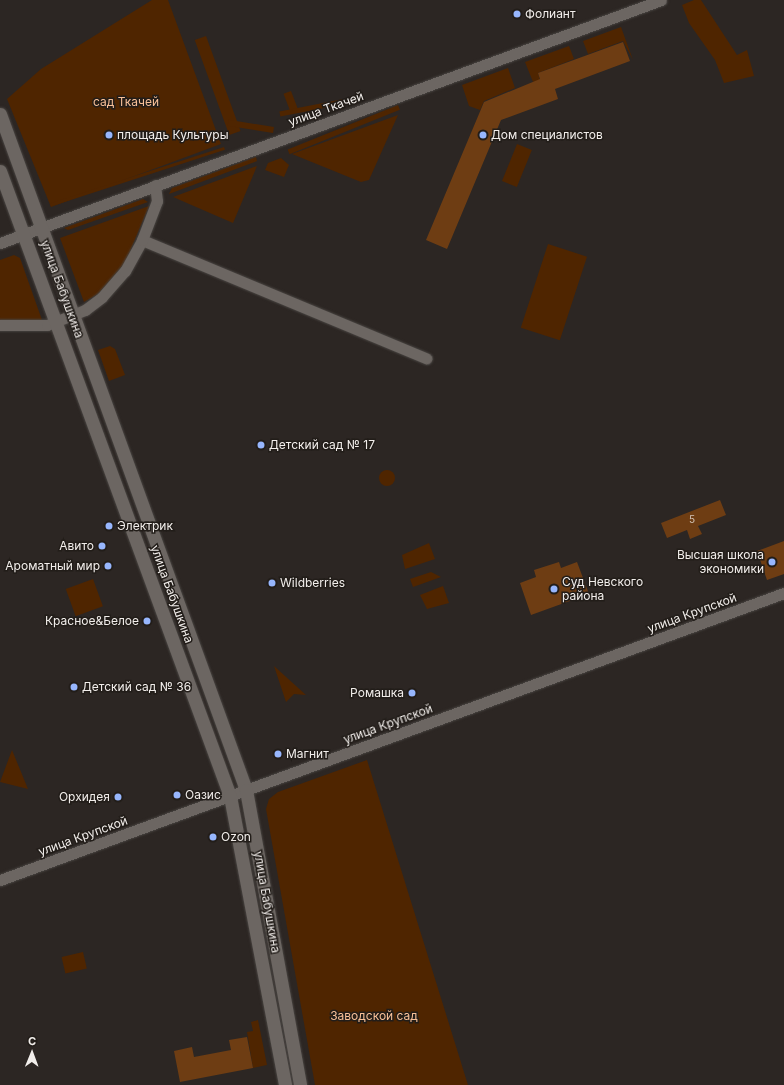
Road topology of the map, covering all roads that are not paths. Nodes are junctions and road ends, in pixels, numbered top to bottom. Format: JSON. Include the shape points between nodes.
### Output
{"nodes":[{"id":1,"x":661,"y":0,"type":"edge"},
{"id":2,"x":0,"y":114,"type":"edge"},
{"id":3,"x":0,"y":171,"type":"edge"},
{"id":4,"x":155,"y":185,"type":"junction"},
{"id":5,"x":40,"y":227,"type":"junction"},
{"id":6,"x":24,"y":234,"type":"junction"},
{"id":7,"x":142,"y":240,"type":"junction"},
{"id":8,"x":0,"y":242,"type":"edge"},
{"id":9,"x":72,"y":316,"type":"junction"},
{"id":10,"x":57,"y":322,"type":"junction"},
{"id":11,"x":0,"y":325,"type":"edge"},
{"id":12,"x":426,"y":358,"type":"dead end"},
{"id":13,"x":784,"y":593,"type":"edge"},
{"id":14,"x":246,"y":790,"type":"junction"},
{"id":15,"x":230,"y":796,"type":"junction"},
{"id":16,"x":0,"y":880,"type":"edge"},
{"id":17,"x":285,"y":1085,"type":"edge"},
{"id":18,"x":300,"y":1085,"type":"edge"}],
"edges":[{"from":1,"to":4,"type":"street","name":"улица Ткачей"},
{"from":2,"to":5,"type":"street","name":"улица Бабушкина"},
{"from":3,"to":6,"type":"street","name":"улица Бабушкина"},
{"from":4,"to":5,"type":"street","name":"улица Ткачей"},
{"from":4,"to":7,"type":"street","via":[[157,201]]},
{"from":5,"to":6,"type":"street","name":"улица Ткачей"},
{"from":5,"to":9,"type":"street","name":"улица Бабушкина"},
{"from":6,"to":8,"type":"street","name":"улица Ткачей"},
{"from":6,"to":10,"type":"street","name":"улица Бабушкина"},
{"from":7,"to":9,"type":"street","via":[[115,284],[91,306]]},
{"from":7,"to":12,"type":"street"},
{"from":9,"to":10,"type":"street"},
{"from":9,"to":14,"type":"street","name":"улица Бабушкина"},
{"from":10,"to":11,"type":"street","via":[[25,327]]},
{"from":10,"to":15,"type":"street","name":"улица Бабушкина"},
{"from":13,"to":14,"type":"street","name":"улица Крупской"},
{"from":14,"to":15,"type":"street","name":"улица Крупской"},
{"from":14,"to":18,"type":"street","name":"улица Бабушкина"},
{"from":15,"to":16,"type":"street","name":"улица Крупской"},
{"from":15,"to":17,"type":"street","name":"улица Бабушкина"}]}
